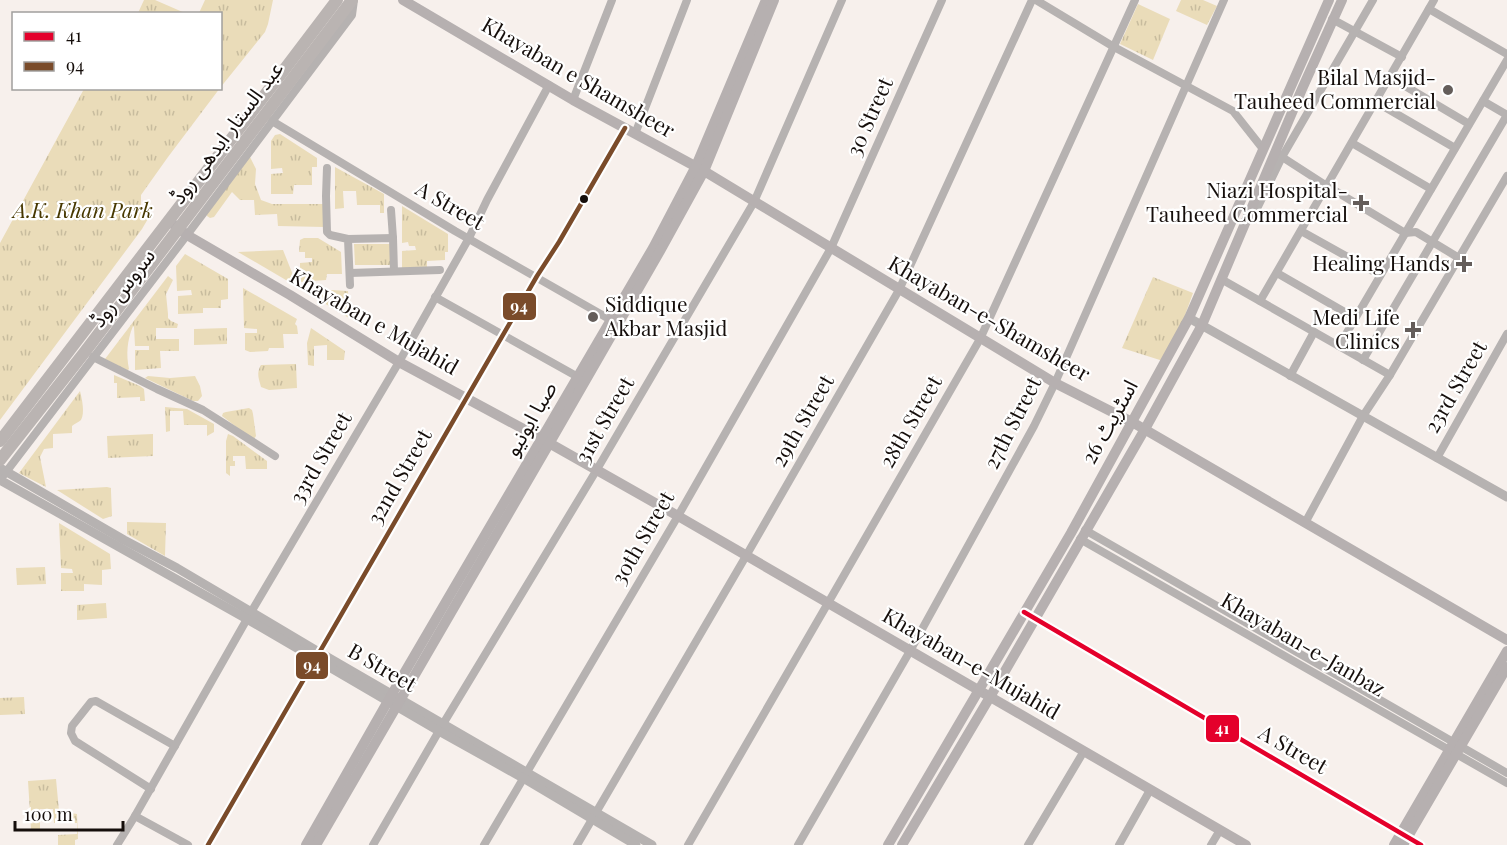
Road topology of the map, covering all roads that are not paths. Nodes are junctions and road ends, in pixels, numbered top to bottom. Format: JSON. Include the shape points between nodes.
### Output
{"nodes":[{"id":1,"x":337,"y":0,"type":"edge"},
{"id":2,"x":353,"y":0,"type":"edge"},
{"id":3,"x":403,"y":0,"type":"edge"},
{"id":4,"x":612,"y":0,"type":"edge"},
{"id":5,"x":687,"y":0,"type":"edge"},
{"id":6,"x":766,"y":0,"type":"edge"},
{"id":7,"x":774,"y":0,"type":"edge"},
{"id":8,"x":842,"y":0,"type":"edge"},
{"id":9,"x":942,"y":0,"type":"edge"},
{"id":10,"x":1034,"y":0,"type":"edge"},
{"id":11,"x":1135,"y":0,"type":"edge"},
{"id":12,"x":1224,"y":0,"type":"edge"},
{"id":13,"x":1329,"y":0,"type":"edge"},
{"id":14,"x":1341,"y":0,"type":"edge"},
{"id":15,"x":1373,"y":0,"type":"edge"},
{"id":16,"x":1434,"y":0,"type":"edge"},
{"id":17,"x":1429,"y":9,"type":"junction"},
{"id":18,"x":1332,"y":20,"type":"junction"},
{"id":19,"x":1354,"y":32,"type":"junction"},
{"id":20,"x":1114,"y":47,"type":"junction"},
{"id":21,"x":1507,"y":54,"type":"edge"},
{"id":22,"x":1402,"y":57,"type":"junction"},
{"id":23,"x":1507,"y":60,"type":"edge"},
{"id":24,"x":1390,"y":77,"type":"junction"},
{"id":25,"x":549,"y":85,"type":"junction"},
{"id":26,"x":1186,"y":87,"type":"junction"},
{"id":27,"x":573,"y":99,"type":"junction"},
{"id":28,"x":1483,"y":101,"type":"junction"},
{"id":29,"x":1376,"y":102,"type":"junction"},
{"id":30,"x":1507,"y":115,"type":"edge"},
{"id":31,"x":272,"y":121,"type":"junction"},
{"id":32,"x":1469,"y":124,"type":"junction"},
{"id":33,"x":630,"y":131,"type":"junction"},
{"id":34,"x":1352,"y":143,"type":"junction"},
{"id":35,"x":1455,"y":148,"type":"junction"},
{"id":36,"x":1263,"y":149,"type":"junction"},
{"id":37,"x":1278,"y":155,"type":"junction"},
{"id":38,"x":327,"y":168,"type":"dead end"},
{"id":39,"x":700,"y":169,"type":"junction"},
{"id":40,"x":1507,"y":176,"type":"edge"},
{"id":41,"x":1327,"y":186,"type":"junction"},
{"id":42,"x":1431,"y":189,"type":"junction"},
{"id":43,"x":754,"y":202,"type":"junction"},
{"id":44,"x":391,"y":210,"type":"dead end"},
{"id":45,"x":178,"y":228,"type":"junction"},
{"id":46,"x":1301,"y":231,"type":"junction"},
{"id":47,"x":1406,"y":233,"type":"junction"},
{"id":48,"x":393,"y":238,"type":"junction"},
{"id":49,"x":469,"y":238,"type":"junction"},
{"id":50,"x":348,"y":240,"type":"junction"},
{"id":51,"x":1432,"y":242,"type":"junction"},
{"id":52,"x":831,"y":248,"type":"junction"},
{"id":53,"x":1459,"y":258,"type":"junction"},
{"id":54,"x":440,"y":270,"type":"dead end"},
{"id":55,"x":394,"y":271,"type":"junction"},
{"id":56,"x":350,"y":273,"type":"junction"},
{"id":57,"x":1277,"y":273,"type":"junction"},
{"id":58,"x":1380,"y":275,"type":"junction"},
{"id":59,"x":537,"y":276,"type":"junction"},
{"id":60,"x":1222,"y":280,"type":"junction"},
{"id":61,"x":350,"y":285,"type":"dead end"},
{"id":62,"x":899,"y":290,"type":"junction"},
{"id":63,"x":435,"y":297,"type":"junction"},
{"id":64,"x":1260,"y":301,"type":"junction"},
{"id":65,"x":1189,"y":318,"type":"junction"},
{"id":66,"x":1355,"y":318,"type":"junction"},
{"id":67,"x":611,"y":320,"type":"junction"},
{"id":68,"x":1202,"y":325,"type":"junction"},
{"id":69,"x":1314,"y":332,"type":"junction"},
{"id":70,"x":1507,"y":334,"type":"edge"},
{"id":71,"x":503,"y":335,"type":"junction"},
{"id":72,"x":980,"y":339,"type":"junction"},
{"id":73,"x":1339,"y":346,"type":"junction"},
{"id":74,"x":93,"y":357,"type":"junction"},
{"id":75,"x":1363,"y":360,"type":"junction"},
{"id":76,"x":399,"y":362,"type":"junction"},
{"id":77,"x":1390,"y":375,"type":"junction"},
{"id":78,"x":1290,"y":376,"type":"junction"},
{"id":79,"x":578,"y":377,"type":"junction"},
{"id":80,"x":1055,"y":383,"type":"junction"},
{"id":81,"x":467,"y":398,"type":"junction"},
{"id":82,"x":1362,"y":416,"type":"junction"},
{"id":83,"x":1132,"y":422,"type":"junction"},
{"id":84,"x":1145,"y":429,"type":"junction"},
{"id":85,"x":0,"y":441,"type":"edge"},
{"id":86,"x":546,"y":442,"type":"junction"},
{"id":87,"x":275,"y":456,"type":"dead end"},
{"id":88,"x":1437,"y":458,"type":"junction"},
{"id":89,"x":596,"y":471,"type":"junction"},
{"id":90,"x":1,"y":472,"type":"edge"},
{"id":91,"x":1506,"y":495,"type":"edge"},
{"id":92,"x":678,"y":516,"type":"junction"},
{"id":93,"x":1305,"y":523,"type":"junction"},
{"id":94,"x":1083,"y":535,"type":"junction"},
{"id":95,"x":746,"y":556,"type":"junction"},
{"id":96,"x":828,"y":603,"type":"junction"},
{"id":97,"x":1024,"y":612,"type":"junction"},
{"id":98,"x":250,"y":616,"type":"junction"},
{"id":99,"x":1034,"y":618,"type":"junction"},
{"id":100,"x":1507,"y":640,"type":"edge"},
{"id":101,"x":910,"y":651,"type":"junction"},
{"id":102,"x":1507,"y":651,"type":"edge"},
{"id":103,"x":317,"y":656,"type":"junction"},
{"id":104,"x":1507,"y":667,"type":"edge"},
{"id":105,"x":978,"y":690,"type":"junction"},
{"id":106,"x":990,"y":697,"type":"junction"},
{"id":107,"x":394,"y":700,"type":"junction"},
{"id":108,"x":441,"y":727,"type":"junction"},
{"id":109,"x":175,"y":746,"type":"junction"},
{"id":110,"x":1455,"y":748,"type":"junction"},
{"id":111,"x":1084,"y":751,"type":"junction"},
{"id":112,"x":1507,"y":773,"type":"edge"},
{"id":113,"x":525,"y":775,"type":"junction"},
{"id":114,"x":1507,"y":783,"type":"edge"},
{"id":115,"x":151,"y":789,"type":"junction"},
{"id":116,"x":1150,"y":789,"type":"junction"},
{"id":117,"x":135,"y":816,"type":"junction"},
{"id":118,"x":594,"y":816,"type":"junction"},
{"id":119,"x":1220,"y":830,"type":"junction"},
{"id":120,"x":1404,"y":839,"type":"edge"},
{"id":121,"x":316,"y":842,"type":"edge"},
{"id":122,"x":117,"y":845,"type":"edge"},
{"id":123,"x":188,"y":845,"type":"edge"},
{"id":124,"x":208,"y":845,"type":"edge"},
{"id":125,"x":373,"y":845,"type":"edge"},
{"id":126,"x":484,"y":845,"type":"edge"},
{"id":127,"x":577,"y":845,"type":"edge"},
{"id":128,"x":636,"y":845,"type":"edge"},
{"id":129,"x":652,"y":845,"type":"edge"},
{"id":130,"x":688,"y":845,"type":"edge"},
{"id":131,"x":798,"y":845,"type":"edge"},
{"id":132,"x":888,"y":845,"type":"edge"},
{"id":133,"x":902,"y":845,"type":"edge"},
{"id":134,"x":1028,"y":845,"type":"edge"},
{"id":135,"x":1119,"y":845,"type":"edge"},
{"id":136,"x":1211,"y":845,"type":"edge"},
{"id":137,"x":1246,"y":845,"type":"edge"},
{"id":138,"x":1394,"y":845,"type":"edge"},
{"id":139,"x":1420,"y":845,"type":"edge"}],
"edges":[{"from":1,"to":45,"type":"main road","name":"عبد الستار ایدھی روڈ"},
{"from":2,"to":31,"type":"street","name":"سروس روڈ","via":[[352,15]]},
{"from":2,"to":45,"type":"main road","name":"عبد الستار ایدھی روڈ"},
{"from":3,"to":25,"type":"main road","name":"Khayaban e Shamsheer"},
{"from":4,"to":27,"type":"street"},
{"from":5,"to":33,"type":"street","name":"32nd Street"},
{"from":6,"to":39,"type":"main road","name":"صبا ایونیو"},
{"from":7,"to":39,"type":"main road","name":"صبا ایونیو"},
{"from":8,"to":43,"type":"street","name":"31st Street"},
{"from":9,"to":52,"type":"street","name":"30 Street"},
{"from":10,"to":20,"type":"street"},
{"from":10,"to":62,"type":"street","name":"29th Street"},
{"from":11,"to":20,"type":"street","name":"28th Street"},
{"from":12,"to":26,"type":"street","name":"27th Street"},
{"from":13,"to":36,"type":"main road","name":"اسٹریٹ 26"},
{"from":14,"to":18,"type":"main road","name":"اسٹریٹ 26"},
{"from":15,"to":19,"type":"street"},
{"from":16,"to":17,"type":"street"},
{"from":17,"to":21,"type":"street"},
{"from":17,"to":22,"type":"street"},
{"from":18,"to":19,"type":"street"},
{"from":18,"to":37,"type":"main road","name":"اسٹریٹ 26"},
{"from":19,"to":22,"type":"street"},
{"from":19,"to":37,"type":"street"},
{"from":20,"to":26,"type":"street"},
{"from":20,"to":72,"type":"street","name":"28th Street"},
{"from":22,"to":24,"type":"street"},
{"from":23,"to":28,"type":"street"},
{"from":24,"to":29,"type":"street"},
{"from":24,"to":32,"type":"street"},
{"from":25,"to":27,"type":"main road","name":"Khayaban e Shamsheer"},
{"from":25,"to":49,"type":"street","name":"33rd Street"},
{"from":26,"to":36,"type":"street","via":[[1233,111]]},
{"from":26,"to":80,"type":"street","name":"27th Street"},
{"from":27,"to":33,"type":"main road","name":"Khayaban e Shamsheer"},
{"from":28,"to":30,"type":"street"},
{"from":28,"to":32,"type":"street"},
{"from":29,"to":34,"type":"street"},
{"from":29,"to":35,"type":"street"},
{"from":30,"to":51,"type":"street"},
{"from":31,"to":45,"type":"street","name":"سروس روڈ"},
{"from":31,"to":49,"type":"street","name":"A Street"},
{"from":32,"to":35,"type":"street"},
{"from":33,"to":39,"type":"main road","name":"Khayaban e Shamsheer"},
{"from":33,"to":59,"type":"street","name":"32nd Street"},
{"from":34,"to":41,"type":"street"},
{"from":34,"to":42,"type":"street"},
{"from":35,"to":42,"type":"street"},
{"from":36,"to":65,"type":"main road","name":"اسٹریٹ 26"},
{"from":37,"to":41,"type":"street"},
{"from":37,"to":60,"type":"main road","name":"اسٹریٹ 26"},
{"from":38,"to":50,"type":"street","via":[[327,232]]},
{"from":39,"to":43,"type":"main road","name":"Khayaban-e-Shamsheer"},
{"from":39,"to":67,"type":"main road","name":"صبا ایونیو"},
{"from":39,"to":86,"type":"main road","name":"صبا ایونیو","via":[[660,252]]},
{"from":40,"to":53,"type":"street"},
{"from":41,"to":46,"type":"street"},
{"from":41,"to":47,"type":"street"},
{"from":42,"to":47,"type":"street"},
{"from":43,"to":52,"type":"main road","name":"Khayaban-e-Shamsheer"},
{"from":43,"to":89,"type":"street","name":"31st Street"},
{"from":44,"to":48,"type":"street"},
{"from":45,"to":74,"type":"street","name":"سروس روڈ"},
{"from":45,"to":76,"type":"main road","name":"Khayaban e Mujahid"},
{"from":45,"to":85,"type":"main road","name":"عبد الستار ایدھی روڈ"},
{"from":45,"to":90,"type":"main road","name":"عبد الستار ایدھی روڈ"},
{"from":46,"to":57,"type":"street"},
{"from":46,"to":58,"type":"street"},
{"from":47,"to":51,"type":"street","via":[[1416,232]]},
{"from":47,"to":58,"type":"street"},
{"from":48,"to":50,"type":"street"},
{"from":48,"to":55,"type":"street"},
{"from":49,"to":59,"type":"street","name":"A Street"},
{"from":49,"to":63,"type":"street","name":"33rd Street"},
{"from":50,"to":56,"type":"street"},
{"from":51,"to":53,"type":"street"},
{"from":51,"to":75,"type":"street"},
{"from":52,"to":62,"type":"main road","name":"Khayaban-e-Shamsheer"},
{"from":52,"to":92,"type":"street","name":"30th Street"},
{"from":53,"to":77,"type":"street"},
{"from":54,"to":55,"type":"street"},
{"from":55,"to":56,"type":"street"},
{"from":56,"to":61,"type":"street"},
{"from":57,"to":64,"type":"street"},
{"from":57,"to":66,"type":"street"},
{"from":58,"to":66,"type":"street"},
{"from":59,"to":67,"type":"street","name":"A Street"},
{"from":59,"to":71,"type":"street","name":"32nd Street"},
{"from":60,"to":64,"type":"street"},
{"from":60,"to":68,"type":"main road","name":"اسٹریٹ 26"},
{"from":62,"to":72,"type":"main road","name":"Khayaban-e-Shamsheer"},
{"from":62,"to":95,"type":"street","name":"29th Street"},
{"from":63,"to":71,"type":"street"},
{"from":63,"to":76,"type":"street","name":"33rd Street"},
{"from":64,"to":69,"type":"street"},
{"from":65,"to":68,"type":"street"},
{"from":65,"to":83,"type":"main road","name":"اسٹریٹ 26"},
{"from":66,"to":73,"type":"street"},
{"from":67,"to":79,"type":"main road","name":"صبا ایونیو"},
{"from":68,"to":78,"type":"street"},
{"from":68,"to":84,"type":"main road","name":"اسٹریٹ 26"},
{"from":69,"to":73,"type":"street"},
{"from":69,"to":78,"type":"street"},
{"from":70,"to":88,"type":"street","name":"23rd Street"},
{"from":71,"to":79,"type":"street"},
{"from":71,"to":81,"type":"street","name":"32nd Street"},
{"from":72,"to":80,"type":"main road","name":"Khayaban-e-Shamsheer"},
{"from":72,"to":96,"type":"street","name":"28th Street"},
{"from":73,"to":75,"type":"street"},
{"from":74,"to":87,"type":"street","via":[[203,410]]},
{"from":74,"to":90,"type":"street","name":"سروس روڈ"},
{"from":75,"to":77,"type":"street"},
{"from":76,"to":81,"type":"main road","name":"Khayaban e Mujahid"},
{"from":76,"to":98,"type":"street","name":"33rd Street"},
{"from":77,"to":82,"type":"street"},
{"from":78,"to":82,"type":"street"},
{"from":79,"to":86,"type":"main road","name":"صبا ایونیو"},
{"from":80,"to":83,"type":"main road","name":"Khayaban-e-Shamsheer"},
{"from":80,"to":101,"type":"street","name":"27th Street"},
{"from":81,"to":86,"type":"main road","name":"Khayaban e Mujahid"},
{"from":81,"to":103,"type":"street","name":"32nd Street"},
{"from":82,"to":88,"type":"street"},
{"from":82,"to":93,"type":"street"},
{"from":83,"to":84,"type":"main road","name":"Khayaban-e-Shamsheer"},
{"from":83,"to":97,"type":"main road","name":"اسٹریٹ 26"},
{"from":84,"to":93,"type":"main road","name":"Khayaban-e-Shamsheer"},
{"from":84,"to":94,"type":"main road","name":"اسٹریٹ 26"},
{"from":86,"to":89,"type":"main road","name":"Khayaban e Mujahid"},
{"from":86,"to":107,"type":"main road","name":"صبا ایونیو"},
{"from":88,"to":91,"type":"street"},
{"from":89,"to":92,"type":"main road","name":"Khayaban e Mujahid"},
{"from":89,"to":108,"type":"street","name":"31st Street"},
{"from":90,"to":98,"type":"street","name":"B Street"},
{"from":92,"to":95,"type":"main road","name":"Khayaban-e-Mujahid"},
{"from":92,"to":113,"type":"street","name":"30th Street"},
{"from":93,"to":100,"type":"main road","name":"Khayaban-e-Shamsheer"},
{"from":94,"to":99,"type":"main road","name":"اسٹریٹ 26"},
{"from":94,"to":110,"type":"street","name":"Khayaban-e-Janbaz"},
{"from":95,"to":96,"type":"main road","name":"Khayaban-e-Mujahid"},
{"from":95,"to":118,"type":"street","name":"29th Street"},
{"from":96,"to":101,"type":"main road","name":"Khayaban-e-Mujahid"},
{"from":96,"to":130,"type":"street","name":"28th Street"},
{"from":97,"to":99,"type":"street","name":"A Street"},
{"from":97,"to":105,"type":"main road","name":"اسٹریٹ 26"},
{"from":98,"to":103,"type":"street","name":"B Street"},
{"from":98,"to":109,"type":"street","name":"33rd Street"},
{"from":99,"to":106,"type":"main road","name":"اسٹریٹ 26"},
{"from":99,"to":120,"type":"street","name":"A Street"},
{"from":101,"to":105,"type":"main road","name":"Khayaban-e-Mujahid"},
{"from":101,"to":131,"type":"street","name":"27th Street"},
{"from":102,"to":110,"type":"main road"},
{"from":103,"to":107,"type":"street","name":"B Street"},
{"from":103,"to":124,"type":"street","name":"32nd Street"},
{"from":104,"to":110,"type":"main road"},
{"from":105,"to":106,"type":"main road","name":"Khayaban-e-Mujahid"},
{"from":105,"to":132,"type":"main road","name":"اسٹریٹ 26"},
{"from":106,"to":111,"type":"main road","name":"Khayaban-e-Mujahid"},
{"from":106,"to":133,"type":"main road","name":"اسٹریٹ 26"},
{"from":107,"to":108,"type":"street","name":"B Street"},
{"from":107,"to":121,"type":"main road","name":"صبا ایونیو"},
{"from":108,"to":113,"type":"street","name":"B Street"},
{"from":108,"to":125,"type":"street","name":"31st Street"},
{"from":109,"to":115,"type":"street","name":"33rd Street"},
{"from":109,"to":115,"type":"street","via":[[96,701],[72,726],[75,741]]},
{"from":110,"to":112,"type":"street","name":"Khayaban-e-Janbaz"},
{"from":110,"to":114,"type":"street","name":"Khayaban-e-Janbaz"},
{"from":110,"to":120,"type":"main road"},
{"from":111,"to":116,"type":"main road","name":"Khayaban-e-Mujahid"},
{"from":111,"to":134,"type":"street"},
{"from":113,"to":118,"type":"street","name":"B Street"},
{"from":113,"to":126,"type":"street","name":"30th Street"},
{"from":115,"to":117,"type":"street","name":"33rd Street"},
{"from":116,"to":119,"type":"main road","name":"Khayaban-e-Mujahid"},
{"from":116,"to":135,"type":"street"},
{"from":117,"to":122,"type":"street","name":"33rd Street"},
{"from":117,"to":123,"type":"street"},
{"from":118,"to":127,"type":"street","name":"29th Street"},
{"from":118,"to":128,"type":"street","name":"B Street"},
{"from":118,"to":129,"type":"street","name":"B Street"},
{"from":119,"to":136,"type":"street"},
{"from":119,"to":137,"type":"main road","name":"Khayaban-e-Mujahid"},
{"from":120,"to":138,"type":"main road"},
{"from":120,"to":139,"type":"street","name":"A Street"}]}
